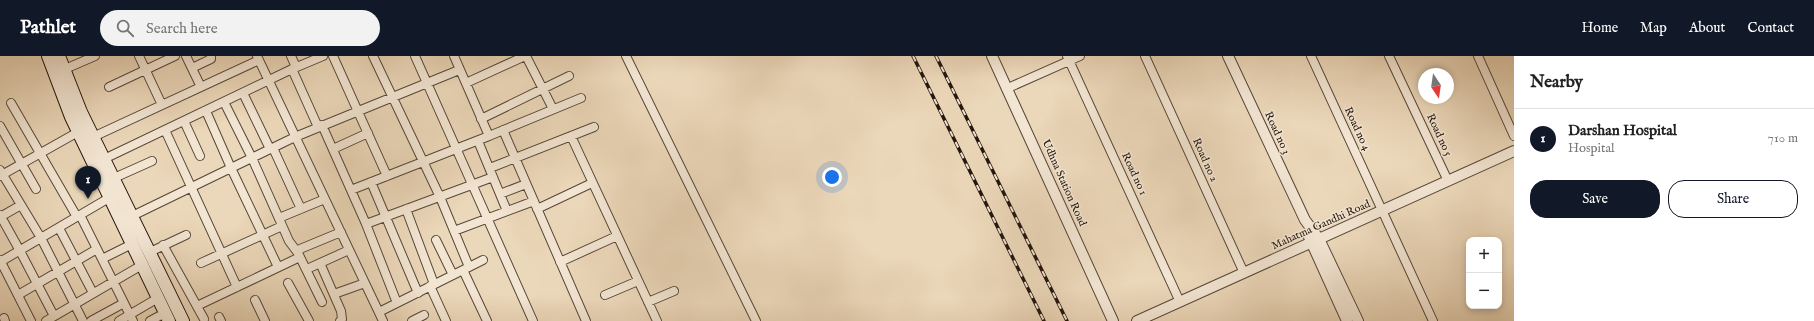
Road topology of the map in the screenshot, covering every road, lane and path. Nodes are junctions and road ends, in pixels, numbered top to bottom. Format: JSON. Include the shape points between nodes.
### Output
{"nodes":[{"id":1,"x":48,"y":56,"type":"edge"},
{"id":2,"x":59,"y":56,"type":"edge"},
{"id":3,"x":95,"y":56,"type":"edge"},
{"id":4,"x":139,"y":56,"type":"edge"},
{"id":5,"x":175,"y":56,"type":"edge"},
{"id":6,"x":186,"y":56,"type":"edge"},
{"id":7,"x":212,"y":56,"type":"edge"},
{"id":8,"x":291,"y":56,"type":"edge"},
{"id":9,"x":323,"y":56,"type":"edge"},
{"id":10,"x":333,"y":56,"type":"edge"},
{"id":11,"x":373,"y":56,"type":"edge"},
{"id":12,"x":415,"y":56,"type":"edge"},
{"id":13,"x":454,"y":56,"type":"edge"},
{"id":14,"x":525,"y":56,"type":"edge"},
{"id":15,"x":626,"y":56,"type":"edge"},
{"id":16,"x":992,"y":56,"type":"edge"},
{"id":17,"x":1080,"y":56,"type":"edge"},
{"id":18,"x":1145,"y":56,"type":"edge"},
{"id":19,"x":1228,"y":56,"type":"edge"},
{"id":20,"x":1311,"y":56,"type":"edge"},
{"id":21,"x":1389,"y":56,"type":"edge"},
{"id":22,"x":1478,"y":56,"type":"edge"},
{"id":23,"x":258,"y":58,"type":"edge"},
{"id":24,"x":1068,"y":58,"type":"edge"},
{"id":25,"x":192,"y":68,"type":"junction"},
{"id":26,"x":294,"y":68,"type":"junction"},
{"id":27,"x":65,"y":69,"type":"junction"},
{"id":28,"x":145,"y":70,"type":"junction"},
{"id":29,"x":460,"y":70,"type":"junction"},
{"id":30,"x":569,"y":76,"type":"dead end"},
{"id":31,"x":269,"y":80,"type":"junction"},
{"id":32,"x":427,"y":82,"type":"junction"},
{"id":33,"x":466,"y":83,"type":"junction"},
{"id":34,"x":109,"y":87,"type":"dead end"},
{"id":35,"x":201,"y":87,"type":"junction"},
{"id":36,"x":1008,"y":88,"type":"junction"},
{"id":37,"x":543,"y":89,"type":"junction"},
{"id":38,"x":243,"y":93,"type":"junction"},
{"id":39,"x":392,"y":96,"type":"junction"},
{"id":40,"x":581,"y":98,"type":"dead end"},
{"id":41,"x":224,"y":102,"type":"junction"},
{"id":42,"x":11,"y":103,"type":"dead end"},
{"id":43,"x":162,"y":105,"type":"junction"},
{"id":44,"x":553,"y":109,"type":"junction"},
{"id":45,"x":358,"y":110,"type":"junction"},
{"id":46,"x":206,"y":111,"type":"junction"},
{"id":47,"x":481,"y":119,"type":"junction"},
{"id":48,"x":184,"y":121,"type":"junction"},
{"id":49,"x":0,"y":126,"type":"edge"},
{"id":50,"x":320,"y":126,"type":"junction"},
{"id":51,"x":594,"y":127,"type":"dead end"},
{"id":52,"x":165,"y":130,"type":"junction"},
{"id":53,"x":503,"y":130,"type":"junction"},
{"id":54,"x":78,"y":132,"type":"junction"},
{"id":55,"x":368,"y":133,"type":"junction"},
{"id":56,"x":489,"y":136,"type":"junction"},
{"id":57,"x":571,"y":136,"type":"junction"},
{"id":58,"x":1514,"y":136,"type":"edge"},
{"id":59,"x":93,"y":137,"type":"junction"},
{"id":60,"x":295,"y":137,"type":"junction"},
{"id":61,"x":478,"y":141,"type":"junction"},
{"id":62,"x":272,"y":148,"type":"junction"},
{"id":63,"x":333,"y":149,"type":"junction"},
{"id":64,"x":458,"y":149,"type":"junction"},
{"id":65,"x":1514,"y":151,"type":"edge"},
{"id":66,"x":40,"y":154,"type":"junction"},
{"id":67,"x":200,"y":156,"type":"dead end"},
{"id":68,"x":252,"y":158,"type":"junction"},
{"id":69,"x":516,"y":158,"type":"junction"},
{"id":70,"x":104,"y":159,"type":"junction"},
{"id":71,"x":152,"y":161,"type":"dead end"},
{"id":72,"x":424,"y":162,"type":"junction"},
{"id":73,"x":21,"y":164,"type":"junction"},
{"id":74,"x":231,"y":168,"type":"junction"},
{"id":75,"x":490,"y":168,"type":"junction"},
{"id":76,"x":1,"y":174,"type":"edge"},
{"id":77,"x":387,"y":176,"type":"junction"},
{"id":78,"x":493,"y":177,"type":"junction"},
{"id":79,"x":114,"y":178,"type":"junction"},
{"id":80,"x":1448,"y":181,"type":"junction"},
{"id":81,"x":371,"y":182,"type":"junction"},
{"id":82,"x":592,"y":183,"type":"junction"},
{"id":83,"x":526,"y":184,"type":"junction"},
{"id":84,"x":473,"y":185,"type":"junction"},
{"id":85,"x":191,"y":188,"type":"junction"},
{"id":86,"x":36,"y":189,"type":"dead end"},
{"id":87,"x":351,"y":190,"type":"junction"},
{"id":88,"x":500,"y":194,"type":"junction"},
{"id":89,"x":115,"y":195,"type":"junction"},
{"id":90,"x":440,"y":197,"type":"junction"},
{"id":91,"x":325,"y":199,"type":"junction"},
{"id":92,"x":21,"y":205,"type":"junction"},
{"id":93,"x":535,"y":205,"type":"junction"},
{"id":94,"x":302,"y":209,"type":"junction"},
{"id":95,"x":406,"y":209,"type":"junction"},
{"id":96,"x":507,"y":211,"type":"junction"},
{"id":97,"x":1382,"y":211,"type":"junction"},
{"id":98,"x":78,"y":216,"type":"junction"},
{"id":99,"x":132,"y":216,"type":"junction"},
{"id":100,"x":0,"y":217,"type":"edge"},
{"id":101,"x":386,"y":217,"type":"junction"},
{"id":102,"x":487,"y":218,"type":"junction"},
{"id":103,"x":121,"y":221,"type":"junction"},
{"id":104,"x":281,"y":222,"type":"junction"},
{"id":105,"x":366,"y":224,"type":"junction"},
{"id":106,"x":59,"y":228,"type":"junction"},
{"id":107,"x":454,"y":231,"type":"junction"},
{"id":108,"x":341,"y":232,"type":"junction"},
{"id":109,"x":186,"y":235,"type":"dead end"},
{"id":110,"x":263,"y":235,"type":"junction"},
{"id":111,"x":617,"y":236,"type":"junction"},
{"id":112,"x":40,"y":238,"type":"junction"},
{"id":113,"x":436,"y":240,"type":"dead end"},
{"id":114,"x":1314,"y":241,"type":"junction"},
{"id":115,"x":132,"y":244,"type":"junction"},
{"id":116,"x":164,"y":245,"type":"junction"},
{"id":117,"x":97,"y":249,"type":"junction"},
{"id":118,"x":349,"y":250,"type":"junction"},
{"id":119,"x":20,"y":251,"type":"junction"},
{"id":120,"x":150,"y":252,"type":"junction"},
{"id":121,"x":222,"y":254,"type":"junction"},
{"id":122,"x":299,"y":255,"type":"junction"},
{"id":123,"x":102,"y":259,"type":"junction"},
{"id":124,"x":483,"y":260,"type":"dead end"},
{"id":125,"x":0,"y":261,"type":"edge"},
{"id":126,"x":77,"y":261,"type":"junction"},
{"id":127,"x":560,"y":262,"type":"junction"},
{"id":128,"x":201,"y":263,"type":"dead end"},
{"id":129,"x":320,"y":263,"type":"junction"},
{"id":130,"x":142,"y":265,"type":"junction"},
{"id":131,"x":278,"y":267,"type":"junction"},
{"id":132,"x":466,"y":268,"type":"junction"},
{"id":133,"x":307,"y":269,"type":"junction"},
{"id":134,"x":58,"y":272,"type":"junction"},
{"id":135,"x":1244,"y":273,"type":"junction"},
{"id":136,"x":453,"y":275,"type":"junction"},
{"id":137,"x":638,"y":281,"type":"junction"},
{"id":138,"x":113,"y":282,"type":"junction"},
{"id":139,"x":288,"y":283,"type":"dead end"},
{"id":140,"x":365,"y":283,"type":"junction"},
{"id":141,"x":38,"y":284,"type":"junction"},
{"id":142,"x":432,"y":285,"type":"junction"},
{"id":143,"x":237,"y":287,"type":"junction"},
{"id":144,"x":674,"y":291,"type":"dead end"},
{"id":145,"x":93,"y":293,"type":"junction"},
{"id":146,"x":418,"y":293,"type":"junction"},
{"id":147,"x":334,"y":294,"type":"junction"},
{"id":148,"x":18,"y":295,"type":"junction"},
{"id":149,"x":605,"y":295,"type":"dead end"},
{"id":150,"x":158,"y":298,"type":"junction"},
{"id":151,"x":255,"y":300,"type":"dead end"},
{"id":152,"x":124,"y":302,"type":"junction"},
{"id":153,"x":322,"y":302,"type":"dead end"},
{"id":154,"x":648,"y":302,"type":"junction"},
{"id":155,"x":1180,"y":302,"type":"junction"},
{"id":156,"x":397,"y":303,"type":"junction"},
{"id":157,"x":74,"y":304,"type":"junction"},
{"id":158,"x":197,"y":306,"type":"junction"},
{"id":159,"x":424,"y":315,"type":"dead end"},
{"id":160,"x":54,"y":316,"type":"junction"},
{"id":161,"x":167,"y":317,"type":"edge"},
{"id":162,"x":132,"y":318,"type":"edge"},
{"id":163,"x":381,"y":318,"type":"edge"},
{"id":164,"x":204,"y":319,"type":"dead end"},
{"id":165,"x":31,"y":321,"type":"edge"},
{"id":166,"x":46,"y":321,"type":"edge"},
{"id":167,"x":83,"y":321,"type":"edge"},
{"id":168,"x":91,"y":321,"type":"edge"},
{"id":169,"x":119,"y":321,"type":"edge"},
{"id":170,"x":150,"y":321,"type":"edge"},
{"id":171,"x":183,"y":321,"type":"edge"},
{"id":172,"x":265,"y":321,"type":"edge"},
{"id":173,"x":309,"y":321,"type":"edge"},
{"id":174,"x":340,"y":321,"type":"edge"},
{"id":175,"x":412,"y":321,"type":"edge"},
{"id":176,"x":446,"y":321,"type":"edge"},
{"id":177,"x":487,"y":321,"type":"edge"},
{"id":178,"x":533,"y":321,"type":"edge"},
{"id":179,"x":586,"y":321,"type":"edge"},
{"id":180,"x":657,"y":321,"type":"edge"},
{"id":181,"x":756,"y":321,"type":"edge"},
{"id":182,"x":1113,"y":321,"type":"edge"},
{"id":183,"x":1137,"y":321,"type":"edge"},
{"id":184,"x":1347,"y":321,"type":"edge"},
{"id":185,"x":1358,"y":321,"type":"edge"},
{"id":186,"x":1433,"y":321,"type":"edge"}],
"edges":[{"from":1,"to":54,"type":"main road"},
{"from":2,"to":27,"type":"main road"},
{"from":3,"to":27,"type":"street"},
{"from":4,"to":28,"type":"street"},
{"from":5,"to":28,"type":"street"},
{"from":6,"to":25,"type":"street"},
{"from":7,"to":25,"type":"street","via":[[211,59]]},
{"from":8,"to":26,"type":"street"},
{"from":9,"to":26,"type":"street"},
{"from":10,"to":45,"type":"street"},
{"from":11,"to":39,"type":"street"},
{"from":12,"to":32,"type":"street"},
{"from":13,"to":29,"type":"street"},
{"from":14,"to":33,"type":"street"},
{"from":14,"to":37,"type":"street"},
{"from":15,"to":181,"type":"street"},
{"from":16,"to":36,"type":"street","name":"Udhna Station Road"},
{"from":17,"to":24,"type":"street"},
{"from":18,"to":135,"type":"street","name":"Road no 2"},
{"from":19,"to":114,"type":"street","name":"Road no 3"},
{"from":20,"to":97,"type":"street","name":"Road no 4"},
{"from":21,"to":80,"type":"street","name":"Road no 5"},
{"from":22,"to":58,"type":"street"},
{"from":23,"to":31,"type":"street"},
{"from":23,"to":35,"type":"street"},
{"from":24,"to":36,"type":"street"},
{"from":24,"to":155,"type":"street","name":"Road no 1"},
{"from":25,"to":35,"type":"street"},
{"from":26,"to":31,"type":"street"},
{"from":26,"to":50,"type":"street"},
{"from":27,"to":59,"type":"main road"},
{"from":28,"to":34,"type":"street"},
{"from":28,"to":43,"type":"street"},
{"from":29,"to":32,"type":"street"},
{"from":29,"to":33,"type":"street"},
{"from":30,"to":37,"type":"street"},
{"from":31,"to":38,"type":"street"},
{"from":31,"to":60,"type":"street"},
{"from":32,"to":39,"type":"street"},
{"from":32,"to":64,"type":"street"},
{"from":33,"to":47,"type":"street"},
{"from":35,"to":43,"type":"street"},
{"from":36,"to":182,"type":"street","name":"Udhna Station Road"},
{"from":37,"to":44,"type":"street"},
{"from":37,"to":47,"type":"street"},
{"from":38,"to":41,"type":"street"},
{"from":38,"to":62,"type":"street"},
{"from":39,"to":45,"type":"street"},
{"from":39,"to":72,"type":"street"},
{"from":40,"to":44,"type":"street"},
{"from":41,"to":46,"type":"street"},
{"from":41,"to":68,"type":"street"},
{"from":42,"to":66,"type":"street"},
{"from":43,"to":59,"type":"street"},
{"from":44,"to":53,"type":"street"},
{"from":45,"to":50,"type":"street"},
{"from":45,"to":55,"type":"street"},
{"from":46,"to":48,"type":"street"},
{"from":46,"to":74,"type":"street"},
{"from":47,"to":56,"type":"street"},
{"from":48,"to":52,"type":"street"},
{"from":48,"to":67,"type":"street"},
{"from":49,"to":73,"type":"street"},
{"from":50,"to":60,"type":"street"},
{"from":50,"to":63,"type":"street"},
{"from":51,"to":57,"type":"street"},
{"from":52,"to":70,"type":"street"},
{"from":52,"to":85,"type":"street"},
{"from":53,"to":56,"type":"street"},
{"from":53,"to":69,"type":"street"},
{"from":54,"to":66,"type":"street"},
{"from":54,"to":89,"type":"main road"},
{"from":55,"to":63,"type":"street"},
{"from":55,"to":77,"type":"street"},
{"from":56,"to":61,"type":"street"},
{"from":57,"to":69,"type":"street"},
{"from":57,"to":82,"type":"street"},
{"from":59,"to":70,"type":"main road"},
{"from":60,"to":62,"type":"street"},
{"from":60,"to":91,"type":"street"},
{"from":61,"to":64,"type":"street"},
{"from":61,"to":75,"type":"street"},
{"from":62,"to":68,"type":"street"},
{"from":62,"to":94,"type":"street"},
{"from":63,"to":87,"type":"street"},
{"from":64,"to":72,"type":"street"},
{"from":64,"to":84,"type":"street"},
{"from":65,"to":80,"type":"street","name":"Mahatma Gandhi Road"},
{"from":66,"to":73,"type":"street"},
{"from":66,"to":98,"type":"street"},
{"from":68,"to":74,"type":"street"},
{"from":68,"to":104,"type":"street"},
{"from":69,"to":75,"type":"street"},
{"from":69,"to":83,"type":"street"},
{"from":70,"to":79,"type":"main road"},
{"from":71,"to":79,"type":"street"},
{"from":72,"to":77,"type":"street"},
{"from":72,"to":90,"type":"street"},
{"from":73,"to":76,"type":"street"},
{"from":73,"to":86,"type":"street"},
{"from":74,"to":85,"type":"street"},
{"from":74,"to":110,"type":"street"},
{"from":75,"to":78,"type":"street"},
{"from":76,"to":92,"type":"street"},
{"from":77,"to":81,"type":"street"},
{"from":78,"to":84,"type":"street"},
{"from":78,"to":88,"type":"street"},
{"from":79,"to":89,"type":"main road"},
{"from":80,"to":97,"type":"street","name":"Mahatma Gandhi Road"},
{"from":81,"to":87,"type":"street"},
{"from":81,"to":101,"type":"street"},
{"from":82,"to":93,"type":"street"},
{"from":82,"to":111,"type":"street"},
{"from":83,"to":88,"type":"street"},
{"from":83,"to":93,"type":"street"},
{"from":84,"to":90,"type":"street"},
{"from":84,"to":102,"type":"street"},
{"from":85,"to":99,"type":"street"},
{"from":85,"to":121,"type":"street"},
{"from":87,"to":105,"type":"street"},
{"from":88,"to":96,"type":"street"},
{"from":89,"to":98,"type":"street"},
{"from":89,"to":99,"type":"main road"},
{"from":89,"to":103,"type":"main road"},
{"from":90,"to":95,"type":"street"},
{"from":90,"to":107,"type":"street"},
{"from":91,"to":94,"type":"street"},
{"from":91,"to":108,"type":"street"},
{"from":92,"to":100,"type":"street"},
{"from":92,"to":112,"type":"street"},
{"from":93,"to":96,"type":"street"},
{"from":93,"to":127,"type":"street"},
{"from":94,"to":104,"type":"street"},
{"from":95,"to":101,"type":"street"},
{"from":95,"to":142,"type":"street"},
{"from":96,"to":102,"type":"street"},
{"from":97,"to":114,"type":"street","name":"Mahatma Gandhi Road"},
{"from":97,"to":186,"type":"street","name":"Road no 4"},
{"from":98,"to":106,"type":"street"},
{"from":98,"to":117,"type":"street"},
{"from":99,"to":103,"type":"street"},
{"from":99,"to":120,"type":"main road"},
{"from":100,"to":119,"type":"street"},
{"from":101,"to":105,"type":"street"},
{"from":101,"to":146,"type":"street"},
{"from":102,"to":107,"type":"street"},
{"from":102,"to":178,"type":"street"},
{"from":103,"to":115,"type":"main road"},
{"from":104,"to":110,"type":"street"},
{"from":104,"to":122,"type":"street","via":[[291,245]]},
{"from":105,"to":156,"type":"street"},
{"from":106,"to":112,"type":"street"},
{"from":106,"to":126,"type":"street"},
{"from":107,"to":132,"type":"street"},
{"from":108,"to":118,"type":"street"},
{"from":108,"to":122,"type":"street","via":[[300,249]]},
{"from":109,"to":116,"type":"street"},
{"from":110,"to":121,"type":"street"},
{"from":110,"to":131,"type":"street"},
{"from":111,"to":127,"type":"street"},
{"from":111,"to":137,"type":"street"},
{"from":112,"to":119,"type":"street"},
{"from":112,"to":134,"type":"street"},
{"from":113,"to":136,"type":"street"},
{"from":114,"to":135,"type":"street","name":"Mahatma Gandhi Road"},
{"from":114,"to":184,"type":"street","name":"Road no 3"},
{"from":114,"to":185,"type":"street","name":"Road no 3"},
{"from":115,"to":123,"type":"street"},
{"from":115,"to":130,"type":"main road"},
{"from":116,"to":120,"type":"street"},
{"from":116,"to":158,"type":"street"},
{"from":117,"to":123,"type":"street"},
{"from":117,"to":126,"type":"street"},
{"from":118,"to":129,"type":"street"},
{"from":118,"to":140,"type":"street"},
{"from":119,"to":125,"type":"street"},
{"from":119,"to":141,"type":"street"},
{"from":120,"to":171,"type":"main road"},
{"from":121,"to":128,"type":"street"},
{"from":121,"to":143,"type":"street"},
{"from":122,"to":131,"type":"street"},
{"from":122,"to":133,"type":"street"},
{"from":123,"to":138,"type":"street"},
{"from":124,"to":132,"type":"street"},
{"from":125,"to":148,"type":"street"},
{"from":126,"to":134,"type":"street"},
{"from":126,"to":145,"type":"street"},
{"from":127,"to":179,"type":"street"},
{"from":129,"to":133,"type":"street"},
{"from":129,"to":147,"type":"street"},
{"from":130,"to":138,"type":"street"},
{"from":130,"to":150,"type":"main road"},
{"from":131,"to":143,"type":"street"},
{"from":132,"to":136,"type":"street"},
{"from":132,"to":177,"type":"street"},
{"from":133,"to":153,"type":"street"},
{"from":134,"to":141,"type":"street"},
{"from":134,"to":157,"type":"street"},
{"from":135,"to":155,"type":"street","name":"Mahatma Gandhi Road"},
{"from":136,"to":142,"type":"street"},
{"from":137,"to":149,"type":"street"},
{"from":137,"to":154,"type":"street"},
{"from":138,"to":145,"type":"street"},
{"from":138,"to":152,"type":"street"},
{"from":139,"to":173,"type":"street"},
{"from":140,"to":147,"type":"street"},
{"from":140,"to":163,"type":"street"},
{"from":141,"to":148,"type":"street"},
{"from":141,"to":160,"type":"street"},
{"from":142,"to":146,"type":"street"},
{"from":142,"to":176,"type":"street"},
{"from":143,"to":158,"type":"street"},
{"from":144,"to":154,"type":"street"},
{"from":145,"to":157,"type":"street"},
{"from":146,"to":156,"type":"street"},
{"from":147,"to":174,"type":"street","via":[[343,315]]},
{"from":148,"to":165,"type":"street"},
{"from":150,"to":161,"type":"main road"},
{"from":150,"to":162,"type":"street"},
{"from":151,"to":172,"type":"street"},
{"from":152,"to":162,"type":"street"},
{"from":152,"to":168,"type":"street"},
{"from":154,"to":180,"type":"street"},
{"from":155,"to":183,"type":"street","name":"Mahatma Gandhi Road"},
{"from":156,"to":163,"type":"street"},
{"from":157,"to":160,"type":"street"},
{"from":157,"to":167,"type":"street"},
{"from":158,"to":164,"type":"street"},
{"from":159,"to":175,"type":"street"},
{"from":160,"to":166,"type":"street"},
{"from":161,"to":170,"type":"street"},
{"from":162,"to":169,"type":"street"}]}
